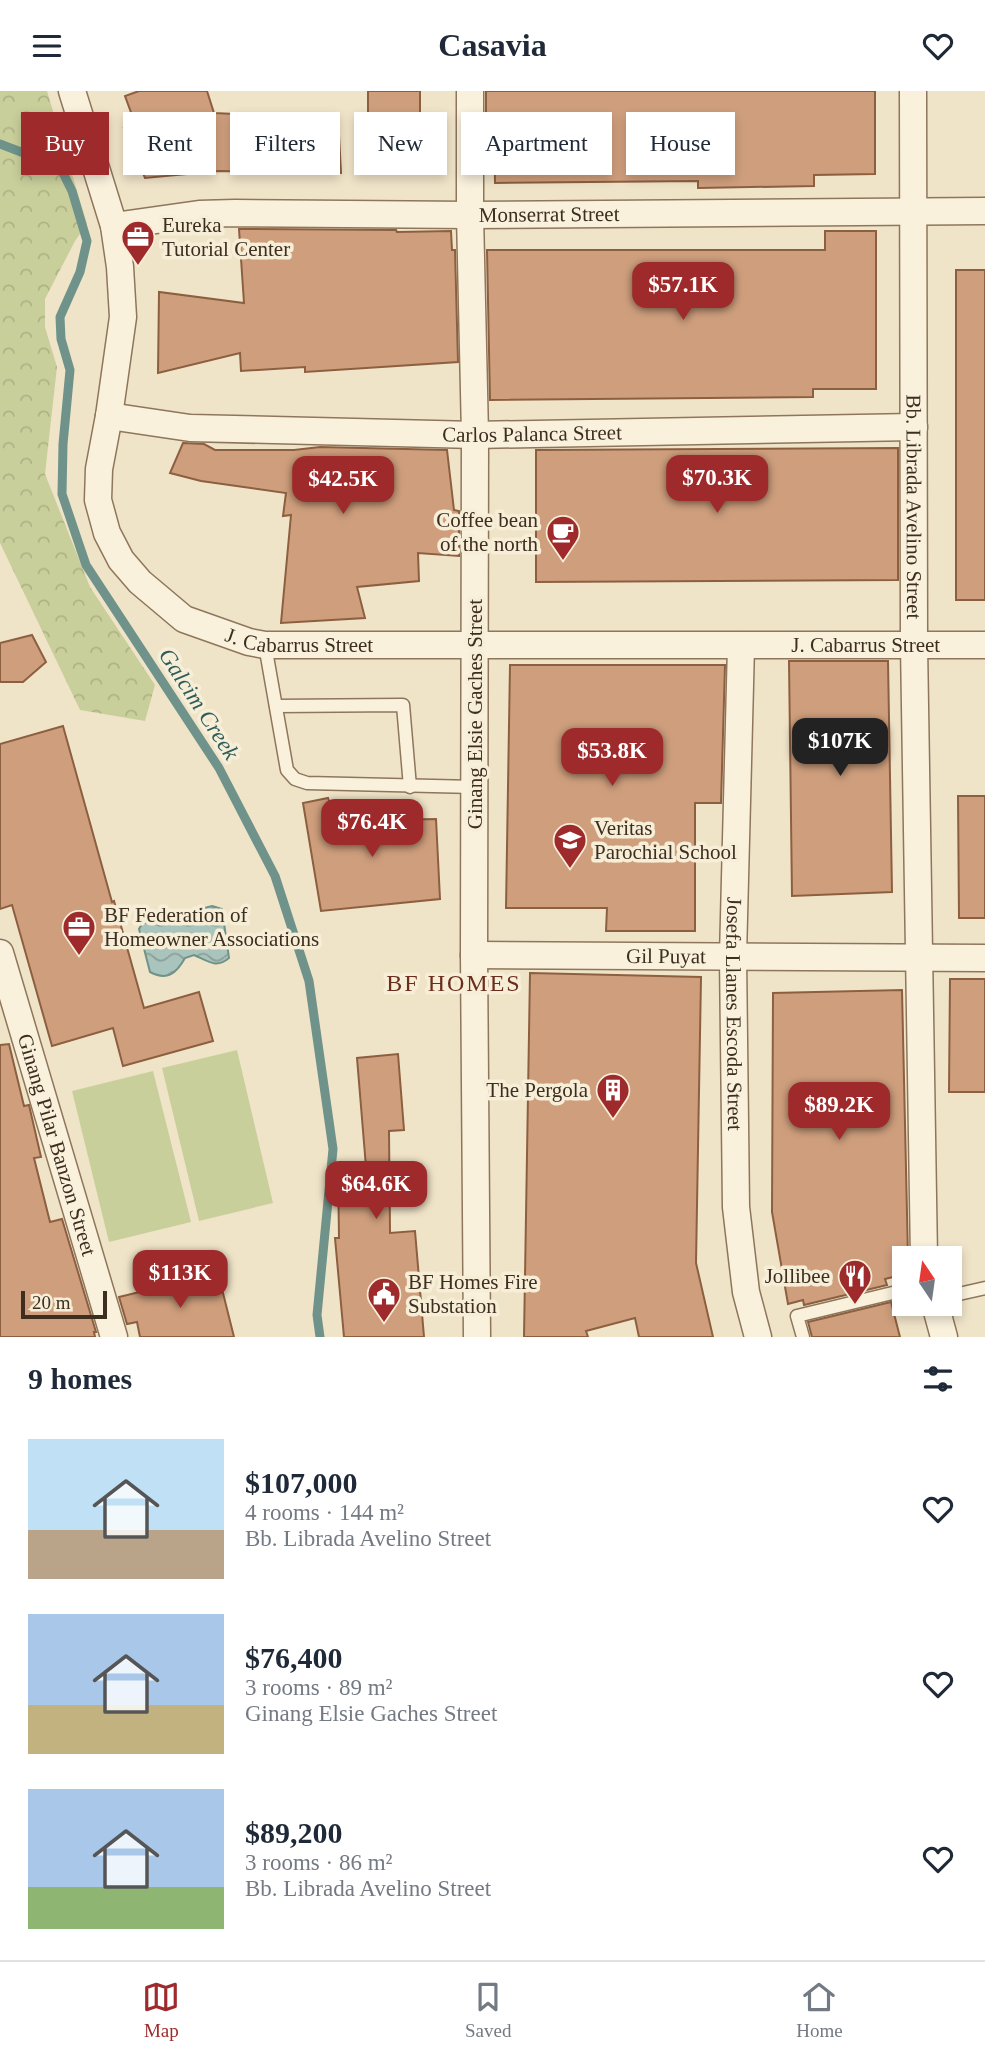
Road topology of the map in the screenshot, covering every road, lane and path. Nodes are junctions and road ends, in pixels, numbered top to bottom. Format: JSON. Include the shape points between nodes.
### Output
{"nodes":[{"id":1,"x":72,"y":91,"type":"edge"},
{"id":2,"x":470,"y":91,"type":"edge"},
{"id":3,"x":912,"y":91,"type":"edge"},
{"id":4,"x":985,"y":211,"type":"edge"},
{"id":5,"x":913,"y":213,"type":"junction"},
{"id":6,"x":470,"y":215,"type":"junction"},
{"id":7,"x":114,"y":226,"type":"junction"},
{"id":8,"x":109,"y":416,"type":"junction"},
{"id":9,"x":914,"y":427,"type":"junction"},
{"id":10,"x":475,"y":435,"type":"junction"},
{"id":11,"x":265,"y":645,"type":"junction"},
{"id":12,"x":914,"y":645,"type":"junction"},
{"id":13,"x":985,"y":645,"type":"edge"},
{"id":14,"x":475,"y":646,"type":"junction"},
{"id":15,"x":741,"y":646,"type":"junction"},
{"id":16,"x":276,"y":706,"type":"junction"},
{"id":17,"x":410,"y":787,"type":"junction"},
{"id":18,"x":475,"y":787,"type":"junction"},
{"id":19,"x":0,"y":953,"type":"edge"},
{"id":20,"x":474,"y":955,"type":"junction"},
{"id":21,"x":733,"y":956,"type":"junction"},
{"id":22,"x":918,"y":957,"type":"junction"},
{"id":23,"x":985,"y":958,"type":"edge"},
{"id":24,"x":924,"y":1246,"type":"edge"},
{"id":25,"x":985,"y":1288,"type":"edge"},
{"id":26,"x":892,"y":1293,"type":"edge"},
{"id":27,"x":962,"y":1293,"type":"edge"},
{"id":28,"x":938,"y":1316,"type":"edge"},
{"id":29,"x":114,"y":1337,"type":"edge"},
{"id":30,"x":477,"y":1337,"type":"edge"},
{"id":31,"x":758,"y":1337,"type":"edge"},
{"id":32,"x":803,"y":1337,"type":"edge"},
{"id":33,"x":944,"y":1337,"type":"edge"}],
"edges":[{"from":1,"to":7,"type":"street","name":"J. Cabarrus Street"},
{"from":2,"to":6,"type":"street","name":"Ginang Elsie Gaches Street"},
{"from":3,"to":5,"type":"street","name":"Bb. Librada Avelino Street"},
{"from":4,"to":5,"type":"street","name":"Monserrat Street"},
{"from":5,"to":6,"type":"street","name":"Monserrat Street"},
{"from":5,"to":9,"type":"street","name":"Bb. Librada Avelino Street"},
{"from":6,"to":7,"type":"street","name":"Monserrat Street","via":[[200,214]]},
{"from":6,"to":10,"type":"street","name":"Ginang Elsie Gaches Street"},
{"from":7,"to":8,"type":"street","name":"J. Cabarrus Street","via":[[123,317]]},
{"from":8,"to":10,"type":"street","name":"Carlos Palanca Street","via":[[190,428]]},
{"from":8,"to":11,"type":"street","name":"J. Cabarrus Street","via":[[99,469],[99,500],[107,533],[121,560],[184,619]]},
{"from":9,"to":10,"type":"street","name":"Carlos Palanca Street"},
{"from":9,"to":12,"type":"street","name":"Bb. Librada Avelino Street"},
{"from":10,"to":14,"type":"street","name":"Ginang Elsie Gaches Street"},
{"from":11,"to":14,"type":"street","name":"J. Cabarrus Street"},
{"from":11,"to":16,"type":"lane"},
{"from":12,"to":13,"type":"street","name":"J. Cabarrus Street"},
{"from":12,"to":15,"type":"street","name":"J. Cabarrus Street"},
{"from":12,"to":22,"type":"street","name":"Bb. Librada Avelino Street"},
{"from":14,"to":15,"type":"street","name":"J. Cabarrus Street"},
{"from":14,"to":18,"type":"street","name":"Ginang Elsie Gaches Street"},
{"from":15,"to":21,"type":"street","name":"Josefa Llanes Escoda Street"},
{"from":16,"to":17,"type":"lane","via":[[287,770],[295,779]]},
{"from":16,"to":17,"type":"lane","via":[[403,705]]},
{"from":17,"to":18,"type":"lane"},
{"from":18,"to":20,"type":"street","name":"Ginang Elsie Gaches Street"},
{"from":19,"to":29,"type":"street","name":"Ginang Pilar Banzon Street"},
{"from":20,"to":21,"type":"street","name":"Gil Puyat"},
{"from":20,"to":30,"type":"street","name":"Ginang Elsie Gaches Street"},
{"from":21,"to":22,"type":"street","name":"Gil Puyat"},
{"from":21,"to":31,"type":"street","name":"Josefa Llanes Escoda Street","via":[[736,1207],[746,1292]]},
{"from":22,"to":23,"type":"street","name":"Gil Puyat"},
{"from":22,"to":24,"type":"street","name":"Bb. Librada Avelino Street"},
{"from":25,"to":27,"type":"lane"},
{"from":26,"to":32,"type":"lane","via":[[797,1316]]},
{"from":28,"to":33,"type":"street"}]}
